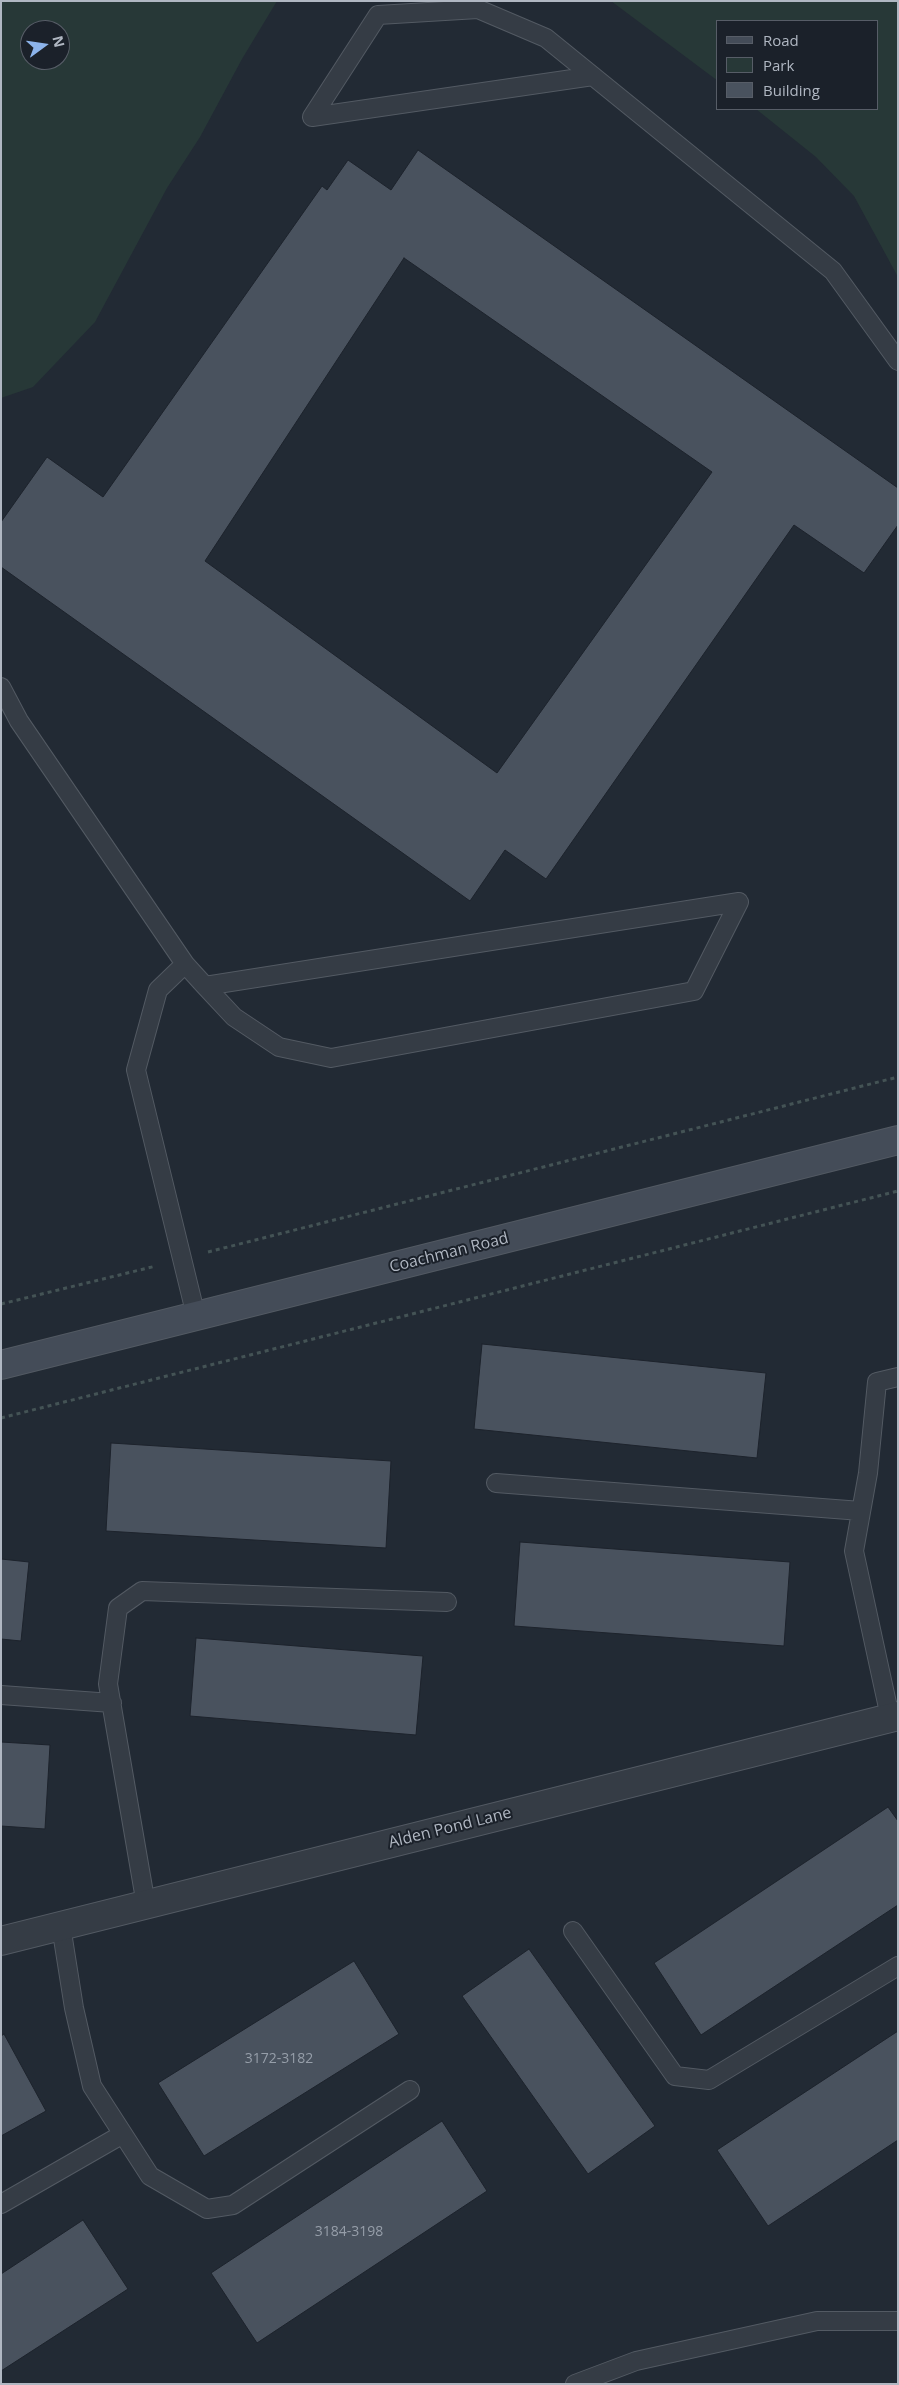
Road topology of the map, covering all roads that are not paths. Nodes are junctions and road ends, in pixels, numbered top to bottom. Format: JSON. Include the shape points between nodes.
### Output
{"nodes":[{"id":1,"x":593,"y":76,"type":"junction"},
{"id":2,"x":898,"y":361,"type":"edge"},
{"id":3,"x":1,"y":687,"type":"edge"},
{"id":4,"x":184,"y":964,"type":"junction"},
{"id":5,"x":205,"y":986,"type":"junction"},
{"id":6,"x":898,"y":1140,"type":"edge"},
{"id":7,"x":196,"y":1316,"type":"junction"},
{"id":8,"x":1,"y":1365,"type":"edge"},
{"id":9,"x":898,"y":1377,"type":"edge"},
{"id":10,"x":496,"y":1483,"type":"dead end"},
{"id":11,"x":861,"y":1511,"type":"junction"},
{"id":12,"x":447,"y":1602,"type":"dead end"},
{"id":13,"x":1,"y":1695,"type":"edge"},
{"id":14,"x":112,"y":1702,"type":"junction"},
{"id":15,"x":894,"y":1717,"type":"edge"},
{"id":16,"x":146,"y":1905,"type":"junction"},
{"id":17,"x":60,"y":1926,"type":"junction"},
{"id":18,"x":573,"y":1931,"type":"dead end"},
{"id":19,"x":1,"y":1941,"type":"edge"},
{"id":20,"x":898,"y":1966,"type":"edge"},
{"id":21,"x":410,"y":2090,"type":"dead end"},
{"id":22,"x":123,"y":2134,"type":"junction"},
{"id":23,"x":1,"y":2204,"type":"edge"},
{"id":24,"x":898,"y":2321,"type":"edge"},
{"id":25,"x":575,"y":2384,"type":"edge"}],
"edges":[{"from":1,"to":1,"type":"lane","via":[[564,80],[312,117],[378,15],[478,9],[546,38]]},
{"from":1,"to":2,"type":"lane","via":[[834,271]]},
{"from":3,"to":4,"type":"lane","via":[[20,721]]},
{"from":4,"to":5,"type":"lane"},
{"from":4,"to":7,"type":"lane","via":[[158,990],[136,1070]]},
{"from":5,"to":5,"type":"lane","via":[[234,1017],[279,1047],[331,1058],[694,991],[739,902]]},
{"from":6,"to":7,"type":"street","name":"Coachman Road"},
{"from":7,"to":8,"type":"street","name":"Coachman Road"},
{"from":9,"to":11,"type":"lane","via":[[877,1382]]},
{"from":10,"to":11,"type":"lane"},
{"from":11,"to":15,"type":"lane","via":[[854,1550]]},
{"from":12,"to":14,"type":"lane","via":[[142,1591],[118,1608],[108,1684]]},
{"from":13,"to":14,"type":"lane"},
{"from":14,"to":16,"type":"lane"},
{"from":15,"to":16,"type":"street","name":"Alden Pond Lane"},
{"from":16,"to":17,"type":"street","name":"Alden Pond Lane"},
{"from":17,"to":19,"type":"street","name":"Alden Pond Lane"},
{"from":17,"to":22,"type":"lane","via":[[92,2086]]},
{"from":18,"to":20,"type":"lane","via":[[675,2076],[709,2080]]},
{"from":21,"to":22,"type":"lane","via":[[233,2204],[207,2209],[150,2176]]},
{"from":22,"to":23,"type":"lane"},
{"from":24,"to":25,"type":"lane","via":[[817,2321],[636,2361]]}]}
